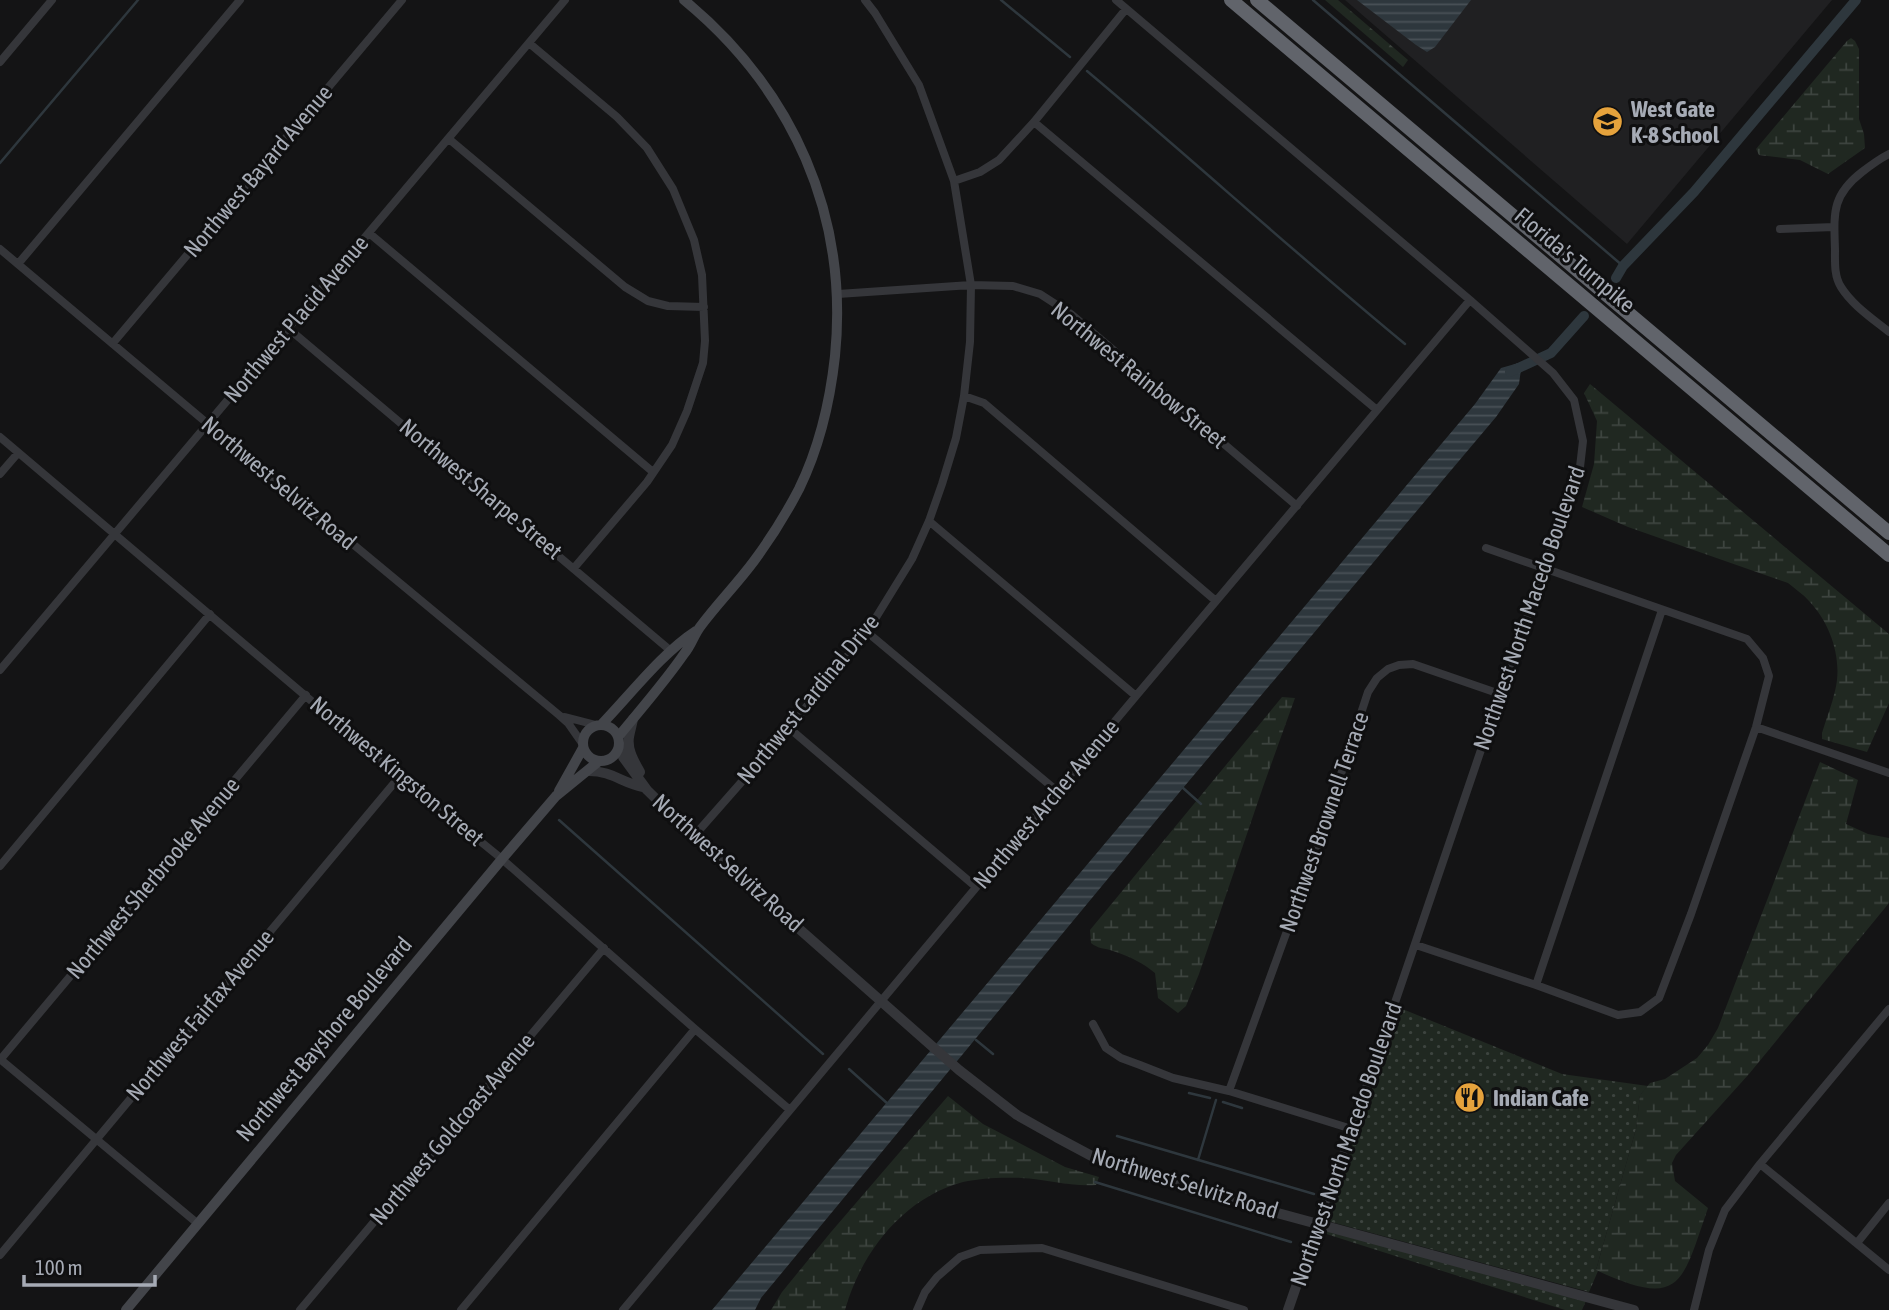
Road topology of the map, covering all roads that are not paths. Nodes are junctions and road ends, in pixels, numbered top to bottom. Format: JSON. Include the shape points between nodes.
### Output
{"nodes":[{"id":1,"x":52,"y":0,"type":"edge"},
{"id":2,"x":240,"y":0,"type":"edge"},
{"id":3,"x":402,"y":0,"type":"edge"},
{"id":4,"x":565,"y":0,"type":"edge"},
{"id":5,"x":684,"y":0,"type":"edge"},
{"id":6,"x":865,"y":0,"type":"edge"},
{"id":7,"x":1116,"y":0,"type":"edge"},
{"id":8,"x":1231,"y":0,"type":"edge"},
{"id":9,"x":1257,"y":0,"type":"edge"},
{"id":10,"x":1126,"y":9,"type":"junction"},
{"id":11,"x":529,"y":43,"type":"junction"},
{"id":12,"x":0,"y":62,"type":"edge"},
{"id":13,"x":1034,"y":122,"type":"junction"},
{"id":14,"x":449,"y":139,"type":"junction"},
{"id":15,"x":1889,"y":154,"type":"edge"},
{"id":16,"x":954,"y":181,"type":"junction"},
{"id":17,"x":1835,"y":227,"type":"junction"},
{"id":18,"x":1780,"y":229,"type":"dead end"},
{"id":19,"x":369,"y":233,"type":"junction"},
{"id":20,"x":0,"y":249,"type":"edge"},
{"id":21,"x":18,"y":264,"type":"junction"},
{"id":22,"x":971,"y":285,"type":"junction"},
{"id":23,"x":838,"y":294,"type":"junction"},
{"id":24,"x":1470,"y":300,"type":"junction"},
{"id":25,"x":704,"y":307,"type":"junction"},
{"id":26,"x":289,"y":329,"type":"junction"},
{"id":27,"x":1889,"y":332,"type":"edge"},
{"id":28,"x":113,"y":343,"type":"junction"},
{"id":29,"x":964,"y":396,"type":"junction"},
{"id":30,"x":1377,"y":410,"type":"junction"},
{"id":31,"x":208,"y":424,"type":"junction"},
{"id":32,"x":0,"y":437,"type":"edge"},
{"id":33,"x":18,"y":453,"type":"junction"},
{"id":34,"x":653,"y":472,"type":"junction"},
{"id":35,"x":0,"y":474,"type":"edge"},
{"id":36,"x":1297,"y":506,"type":"junction"},
{"id":37,"x":929,"y":521,"type":"junction"},
{"id":38,"x":1889,"y":533,"type":"edge"},
{"id":39,"x":115,"y":535,"type":"junction"},
{"id":40,"x":1486,"y":548,"type":"dead end"},
{"id":41,"x":1889,"y":555,"type":"edge"},
{"id":42,"x":574,"y":568,"type":"junction"},
{"id":43,"x":1544,"y":568,"type":"junction"},
{"id":44,"x":1216,"y":601,"type":"junction"},
{"id":45,"x":1662,"y":610,"type":"junction"},
{"id":46,"x":210,"y":614,"type":"junction"},
{"id":47,"x":698,"y":629,"type":"junction"},
{"id":48,"x":867,"y":632,"type":"junction"},
{"id":49,"x":671,"y":651,"type":"junction"},
{"id":50,"x":0,"y":670,"type":"edge"},
{"id":51,"x":1500,"y":694,"type":"junction"},
{"id":52,"x":306,"y":695,"type":"junction"},
{"id":53,"x":1136,"y":696,"type":"junction"},
{"id":54,"x":559,"y":715,"type":"junction"},
{"id":55,"x":633,"y":719,"type":"junction"},
{"id":56,"x":599,"y":725,"type":"junction"},
{"id":57,"x":1755,"y":727,"type":"junction"},
{"id":58,"x":789,"y":728,"type":"junction"},
{"id":59,"x":618,"y":741,"type":"junction"},
{"id":60,"x":582,"y":746,"type":"junction"},
{"id":61,"x":600,"y":761,"type":"junction"},
{"id":62,"x":589,"y":771,"type":"junction"},
{"id":63,"x":1889,"y":773,"type":"edge"},
{"id":64,"x":400,"y":776,"type":"junction"},
{"id":65,"x":645,"y":788,"type":"junction"},
{"id":66,"x":1057,"y":792,"type":"junction"},
{"id":67,"x":556,"y":796,"type":"junction"},
{"id":68,"x":694,"y":836,"type":"junction"},
{"id":69,"x":502,"y":859,"type":"junction"},
{"id":70,"x":0,"y":866,"type":"edge"},
{"id":71,"x":976,"y":887,"type":"junction"},
{"id":72,"x":1416,"y":945,"type":"junction"},
{"id":73,"x":604,"y":948,"type":"junction"},
{"id":74,"x":1536,"y":985,"type":"junction"},
{"id":75,"x":881,"y":1000,"type":"junction"},
{"id":76,"x":1889,"y":1009,"type":"edge"},
{"id":77,"x":1094,"y":1024,"type":"dead end"},
{"id":78,"x":695,"y":1029,"type":"junction"},
{"id":79,"x":0,"y":1059,"type":"edge"},
{"id":80,"x":1229,"y":1091,"type":"junction"},
{"id":81,"x":790,"y":1110,"type":"junction"},
{"id":82,"x":1352,"y":1129,"type":"junction"},
{"id":83,"x":97,"y":1139,"type":"junction"},
{"id":84,"x":1760,"y":1164,"type":"junction"},
{"id":85,"x":1889,"y":1203,"type":"edge"},
{"id":86,"x":197,"y":1223,"type":"junction"},
{"id":87,"x":1318,"y":1223,"type":"junction"},
{"id":88,"x":1857,"y":1243,"type":"junction"},
{"id":89,"x":0,"y":1255,"type":"edge"},
{"id":90,"x":1889,"y":1270,"type":"edge"},
{"id":91,"x":126,"y":1310,"type":"edge"},
{"id":92,"x":300,"y":1310,"type":"edge"},
{"id":93,"x":461,"y":1310,"type":"edge"},
{"id":94,"x":623,"y":1310,"type":"edge"},
{"id":95,"x":917,"y":1310,"type":"edge"},
{"id":96,"x":1244,"y":1310,"type":"edge"},
{"id":97,"x":1288,"y":1310,"type":"edge"},
{"id":98,"x":1633,"y":1310,"type":"edge"},
{"id":99,"x":1694,"y":1310,"type":"edge"}],
"edges":[{"from":1,"to":12,"type":"street"},
{"from":2,"to":21,"type":"street"},
{"from":3,"to":28,"type":"street","name":"Northwest Bayard Avenue"},
{"from":4,"to":11,"type":"street","name":"Northwest Placid Avenue"},
{"from":5,"to":23,"type":"main road","via":[[752,66],[796,136],[824,213]]},
{"from":6,"to":16,"type":"street","name":"Northwest Cardinal Drive","via":[[919,85]]},
{"from":7,"to":10,"type":"street","name":"Northwest North Macedo Boulevard"},
{"from":8,"to":41,"type":"highway","name":"Florida's Turnpike"},
{"from":9,"to":38,"type":"highway","name":"Florida's Turnpike"},
{"from":10,"to":13,"type":"street"},
{"from":10,"to":24,"type":"street","name":"Northwest North Macedo Boulevard"},
{"from":11,"to":14,"type":"street","name":"Northwest Placid Avenue"},
{"from":11,"to":25,"type":"street","via":[[647,148],[673,189],[694,240]]},
{"from":13,"to":16,"type":"street","via":[[999,160]]},
{"from":13,"to":30,"type":"street"},
{"from":14,"to":19,"type":"street","name":"Northwest Placid Avenue"},
{"from":14,"to":25,"type":"street","via":[[625,287],[648,301]]},
{"from":15,"to":17,"type":"street","via":[[1847,184],[1838,198]]},
{"from":16,"to":22,"type":"street","name":"Northwest Cardinal Drive"},
{"from":17,"to":18,"type":"street"},
{"from":17,"to":27,"type":"street","via":[[1835,272],[1840,287]]},
{"from":19,"to":26,"type":"street","name":"Northwest Placid Avenue"},
{"from":19,"to":34,"type":"street"},
{"from":20,"to":21,"type":"street","name":"Northwest Selvitz Road"},
{"from":21,"to":28,"type":"street","name":"Northwest Selvitz Road"},
{"from":22,"to":23,"type":"street","name":"Northwest Rainbow Street"},
{"from":22,"to":29,"type":"street","name":"Northwest Cardinal Drive"},
{"from":22,"to":36,"type":"street","name":"Northwest Rainbow Street","via":[[1013,286],[1040,294],[1071,314]]},
{"from":23,"to":47,"type":"main road","via":[[826,417],[799,487],[754,562]]},
{"from":24,"to":30,"type":"street","name":"Northwest Archer Avenue"},
{"from":24,"to":43,"type":"street","name":"Northwest North Macedo Boulevard","via":[[1553,373],[1574,400],[1583,440],[1580,467]]},
{"from":25,"to":34,"type":"street","via":[[703,363],[672,445]]},
{"from":26,"to":31,"type":"street","name":"Northwest Placid Avenue"},
{"from":26,"to":42,"type":"street","name":"Northwest Sharpe Street"},
{"from":28,"to":31,"type":"street","name":"Northwest Selvitz Road"},
{"from":29,"to":37,"type":"street","name":"Northwest Cardinal Drive","via":[[956,438]]},
{"from":29,"to":44,"type":"street","via":[[984,404]]},
{"from":30,"to":36,"type":"street","name":"Northwest Archer Avenue"},
{"from":31,"to":39,"type":"street","name":"Northwest Placid Avenue"},
{"from":31,"to":54,"type":"street","name":"Northwest Selvitz Road"},
{"from":32,"to":33,"type":"street","name":"Northwest Kingston Street"},
{"from":33,"to":35,"type":"street"},
{"from":33,"to":39,"type":"street","name":"Northwest Kingston Street"},
{"from":34,"to":42,"type":"street"},
{"from":36,"to":44,"type":"street","name":"Northwest Archer Avenue"},
{"from":37,"to":48,"type":"street","name":"Northwest Cardinal Drive","via":[[912,559]]},
{"from":37,"to":53,"type":"street"},
{"from":39,"to":46,"type":"street","name":"Northwest Kingston Street"},
{"from":39,"to":50,"type":"street","name":"Northwest Placid Avenue"},
{"from":40,"to":43,"type":"street"},
{"from":42,"to":49,"type":"street","name":"Northwest Sharpe Street"},
{"from":43,"to":45,"type":"street"},
{"from":43,"to":51,"type":"street","name":"Northwest North Macedo Boulevard"},
{"from":44,"to":53,"type":"street","name":"Northwest Archer Avenue"},
{"from":45,"to":57,"type":"street","via":[[1747,639],[1763,658],[1769,676]]},
{"from":45,"to":74,"type":"street"},
{"from":46,"to":52,"type":"street","name":"Northwest Kingston Street"},
{"from":46,"to":70,"type":"street"},
{"from":47,"to":49,"type":"main road"},
{"from":47,"to":55,"type":"main road","via":[[684,655]]},
{"from":48,"to":58,"type":"street","name":"Northwest Cardinal Drive"},
{"from":48,"to":66,"type":"street"},
{"from":49,"to":56,"type":"main road"},
{"from":51,"to":72,"type":"street","name":"Northwest North Macedo Boulevard"},
{"from":51,"to":80,"type":"street","name":"Northwest Brownell Terrace","via":[[1413,664],[1388,669],[1373,683]]},
{"from":52,"to":64,"type":"street","name":"Northwest Kingston Street"},
{"from":52,"to":79,"type":"street","name":"Northwest Sherbrooke Avenue"},
{"from":53,"to":66,"type":"street","name":"Northwest Archer Avenue"},
{"from":54,"to":56,"type":"street","name":"Northwest Selvitz Road"},
{"from":54,"to":60,"type":"street","name":"Northwest Selvitz Road"},
{"from":55,"to":59,"type":"main road"},
{"from":55,"to":65,"type":"street","via":[[630,753]]},
{"from":56,"to":59,"type":"main road","via":[[611,728]]},
{"from":56,"to":60,"type":"main road","via":[[585,734]]},
{"from":57,"to":63,"type":"street"},
{"from":57,"to":74,"type":"street","via":[[1659,998],[1640,1012],[1618,1015]]},
{"from":58,"to":68,"type":"street","name":"Northwest Cardinal Drive"},
{"from":58,"to":71,"type":"street"},
{"from":59,"to":61,"type":"main road","via":[[615,754]]},
{"from":59,"to":65,"type":"street","name":"Northwest Selvitz Road","via":[[623,757]]},
{"from":60,"to":61,"type":"main road","via":[[588,757]]},
{"from":60,"to":67,"type":"main road","name":"Northwest Bayshore Boulevard"},
{"from":61,"to":62,"type":"main road","name":"Northwest Bayshore Boulevard"},
{"from":61,"to":65,"type":"street","name":"Northwest Selvitz Road"},
{"from":62,"to":65,"type":"street","via":[[610,773]]},
{"from":62,"to":67,"type":"main road","name":"Northwest Bayshore Boulevard"},
{"from":64,"to":69,"type":"street","name":"Northwest Kingston Street"},
{"from":64,"to":83,"type":"street","name":"Northwest Fairfax Avenue"},
{"from":65,"to":68,"type":"street","name":"Northwest Selvitz Road"},
{"from":66,"to":71,"type":"street","name":"Northwest Archer Avenue"},
{"from":67,"to":69,"type":"main road","name":"Northwest Bayshore Boulevard"},
{"from":68,"to":75,"type":"street","name":"Northwest Selvitz Road"},
{"from":69,"to":73,"type":"street","name":"Northwest Kingston Street"},
{"from":69,"to":86,"type":"main road","name":"Northwest Bayshore Boulevard"},
{"from":71,"to":75,"type":"street","name":"Northwest Archer Avenue"},
{"from":72,"to":74,"type":"street"},
{"from":72,"to":82,"type":"street","name":"Northwest North Macedo Boulevard"},
{"from":73,"to":78,"type":"street","name":"Northwest Kingston Street"},
{"from":73,"to":92,"type":"street","name":"Northwest Goldcoast Avenue"},
{"from":75,"to":81,"type":"street","name":"Northwest Archer Avenue"},
{"from":75,"to":87,"type":"street","name":"Northwest Selvitz Road","via":[[1017,1115],[1101,1161]]},
{"from":76,"to":84,"type":"street"},
{"from":77,"to":80,"type":"street","via":[[1106,1048],[1121,1058],[1173,1078]]},
{"from":78,"to":81,"type":"street","name":"Northwest Kingston Street"},
{"from":78,"to":93,"type":"street"},
{"from":79,"to":83,"type":"street"},
{"from":80,"to":82,"type":"street"},
{"from":81,"to":94,"type":"street","name":"Northwest Archer Avenue"},
{"from":82,"to":87,"type":"street","name":"Northwest North Macedo Boulevard"},
{"from":83,"to":86,"type":"street"},
{"from":83,"to":89,"type":"street","name":"Northwest Fairfax Avenue"},
{"from":84,"to":88,"type":"street"},
{"from":84,"to":99,"type":"street","via":[[1725,1210]]},
{"from":85,"to":88,"type":"street"},
{"from":86,"to":91,"type":"main road","name":"Northwest Bayshore Boulevard"},
{"from":87,"to":97,"type":"street","name":"Northwest North Macedo Boulevard"},
{"from":87,"to":98,"type":"street","name":"Northwest Selvitz Road"},
{"from":88,"to":90,"type":"street"},
{"from":95,"to":96,"type":"street","via":[[937,1277],[960,1257],[980,1250],[1042,1248]]}]}
